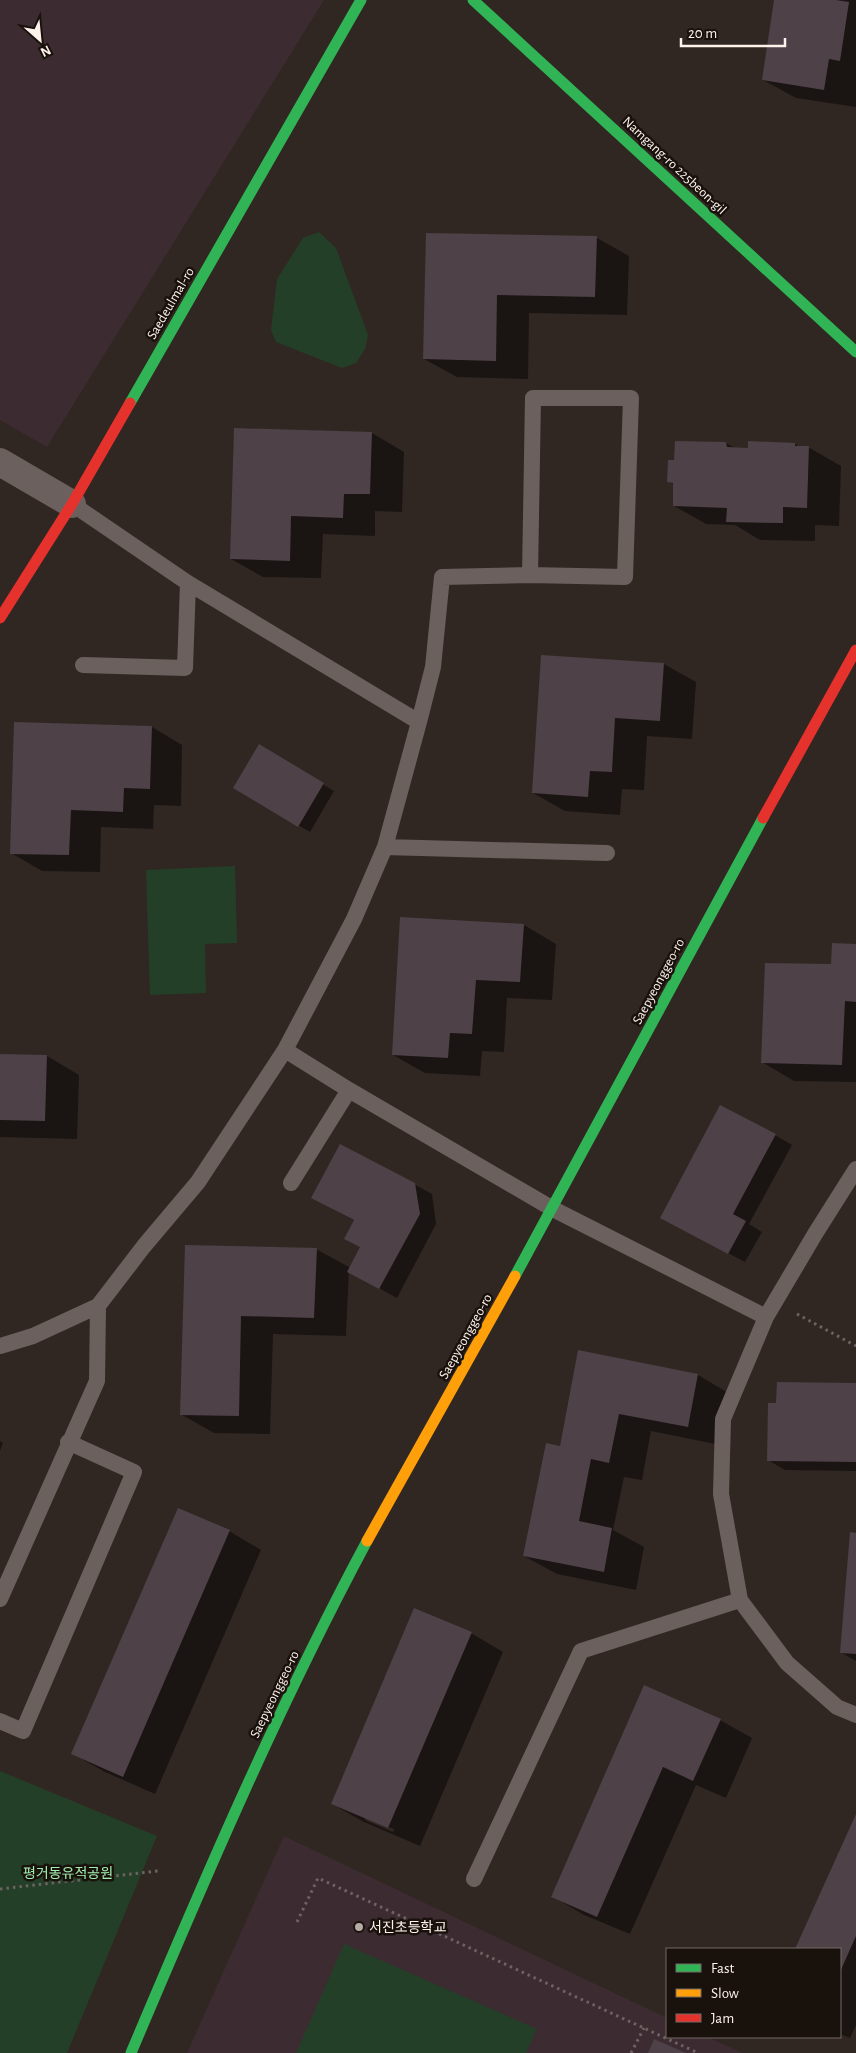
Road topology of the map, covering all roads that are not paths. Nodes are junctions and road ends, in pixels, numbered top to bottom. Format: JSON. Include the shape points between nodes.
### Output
{"nodes":[{"id":1,"x":361,"y":0,"type":"edge"},
{"id":2,"x":473,"y":0,"type":"edge"},
{"id":3,"x":856,"y":352,"type":"edge"},
{"id":4,"x":0,"y":462,"type":"edge"},
{"id":5,"x":72,"y":504,"type":"junction"},
{"id":6,"x":530,"y":575,"type":"junction"},
{"id":7,"x":188,"y":582,"type":"junction"},
{"id":8,"x":0,"y":618,"type":"edge"},
{"id":9,"x":856,"y":650,"type":"edge"},
{"id":10,"x":83,"y":665,"type":"dead end"},
{"id":11,"x":419,"y":722,"type":"junction"},
{"id":12,"x":385,"y":847,"type":"junction"},
{"id":13,"x":607,"y":853,"type":"dead end"},
{"id":14,"x":285,"y":1050,"type":"junction"},
{"id":15,"x":349,"y":1090,"type":"junction"},
{"id":16,"x":856,"y":1169,"type":"edge"},
{"id":17,"x":291,"y":1182,"type":"dead end"},
{"id":18,"x":553,"y":1209,"type":"junction"},
{"id":19,"x":98,"y":1306,"type":"junction"},
{"id":20,"x":766,"y":1317,"type":"junction"},
{"id":21,"x":0,"y":1346,"type":"edge"},
{"id":22,"x":68,"y":1442,"type":"junction"},
{"id":23,"x":0,"y":1599,"type":"edge"},
{"id":24,"x":740,"y":1600,"type":"junction"},
{"id":25,"x":856,"y":1715,"type":"edge"},
{"id":26,"x":0,"y":1721,"type":"edge"},
{"id":27,"x":474,"y":1879,"type":"dead end"},
{"id":28,"x":131,"y":2053,"type":"edge"}],
"edges":[{"from":1,"to":5,"type":"street","name":"Saedeulmal-ro"},
{"from":2,"to":3,"type":"street","name":"Namgang-ro 225beon-gil"},
{"from":4,"to":5,"type":"street"},
{"from":5,"to":7,"type":"lane"},
{"from":5,"to":8,"type":"street","name":"Saedeulmal-ro"},
{"from":6,"to":6,"type":"lane","via":[[626,577],[631,398],[533,398]]},
{"from":6,"to":11,"type":"lane","via":[[442,577],[434,667]]},
{"from":7,"to":10,"type":"lane","via":[[185,668]]},
{"from":7,"to":11,"type":"lane"},
{"from":9,"to":18,"type":"street","name":"Saepyeonggeo-ro"},
{"from":11,"to":12,"type":"lane"},
{"from":12,"to":13,"type":"lane"},
{"from":12,"to":14,"type":"lane","via":[[354,919]]},
{"from":14,"to":15,"type":"lane"},
{"from":14,"to":19,"type":"lane","via":[[198,1182]]},
{"from":15,"to":17,"type":"lane"},
{"from":15,"to":18,"type":"lane"},
{"from":16,"to":20,"type":"lane"},
{"from":18,"to":20,"type":"lane"},
{"from":18,"to":28,"type":"street","name":"Saepyeonggeo-ro","via":[[352,1570],[210,1866]]},
{"from":19,"to":21,"type":"lane","via":[[33,1336]]},
{"from":19,"to":22,"type":"lane","via":[[97,1381]]},
{"from":20,"to":24,"type":"lane","via":[[723,1419],[721,1494]]},
{"from":22,"to":23,"type":"lane"},
{"from":22,"to":26,"type":"lane","via":[[134,1472],[23,1731]]},
{"from":24,"to":25,"type":"lane","via":[[787,1663],[837,1707]]},
{"from":24,"to":27,"type":"lane","via":[[581,1651]]}]}
